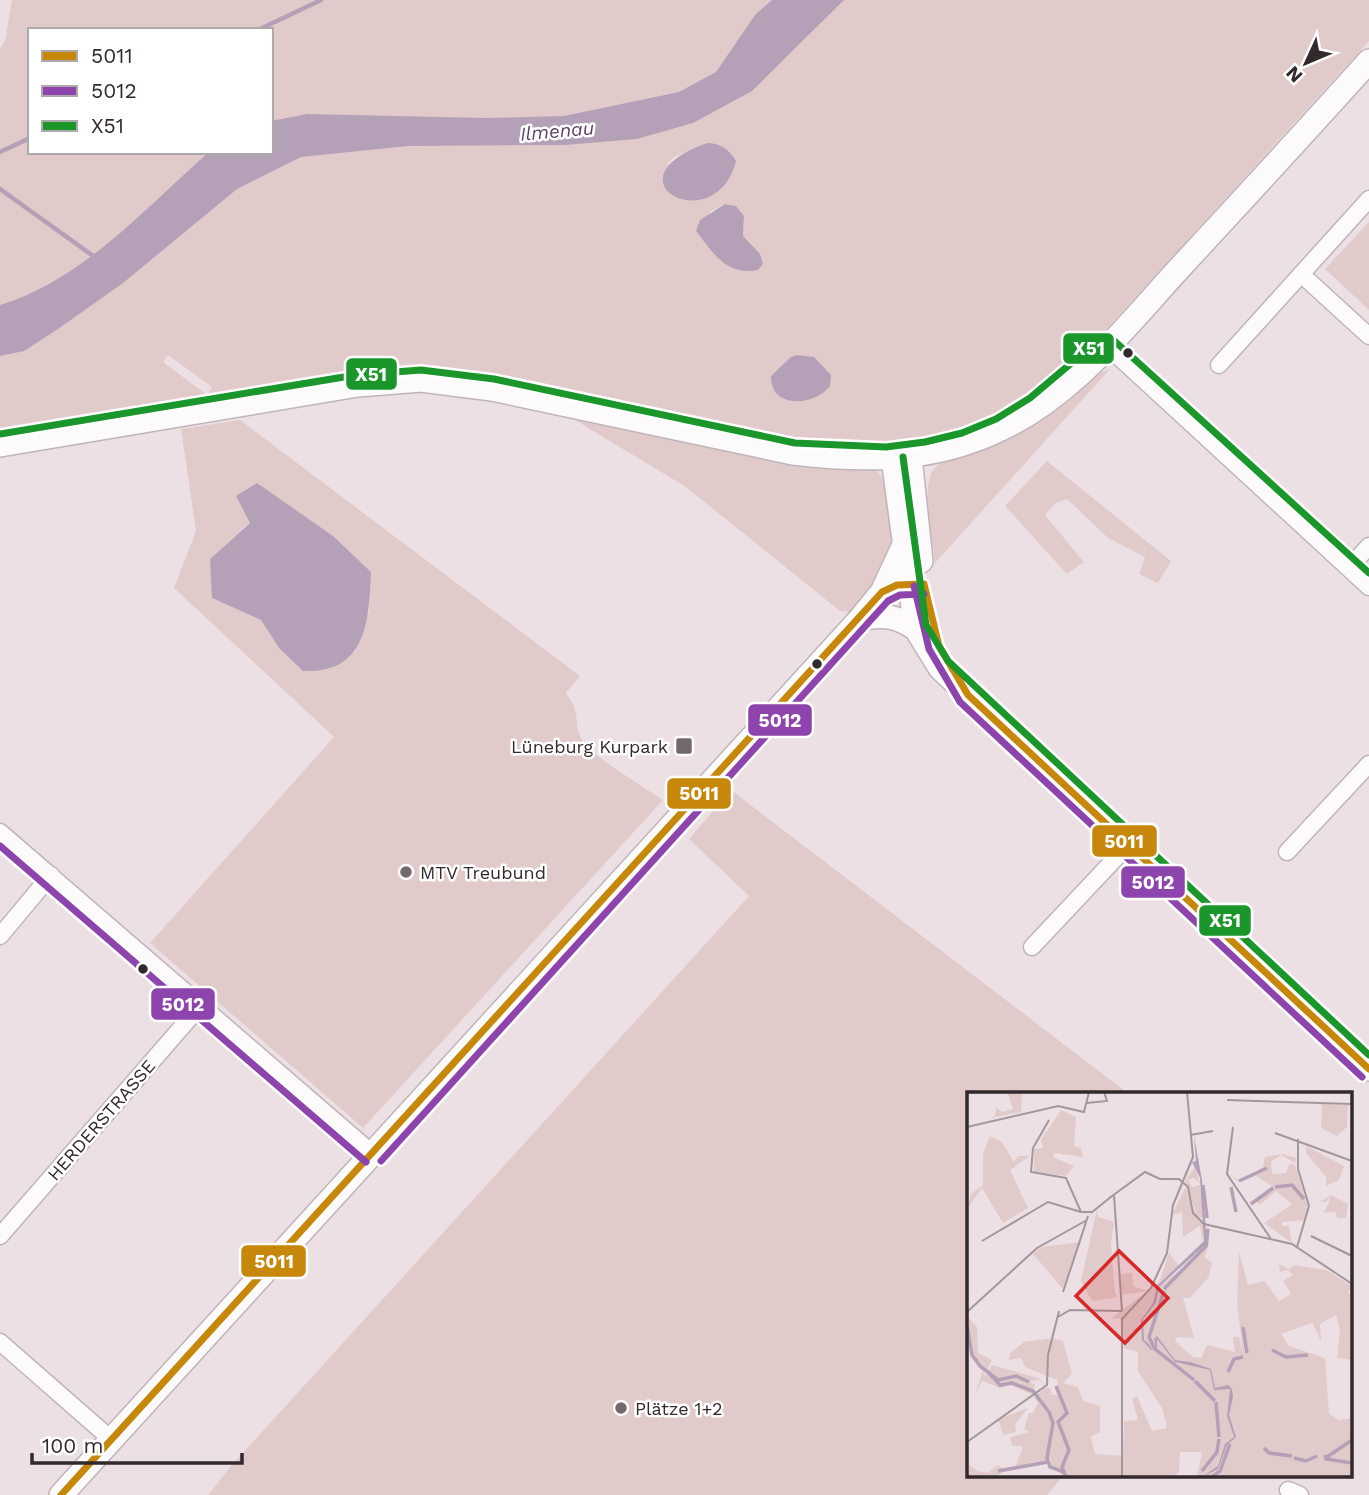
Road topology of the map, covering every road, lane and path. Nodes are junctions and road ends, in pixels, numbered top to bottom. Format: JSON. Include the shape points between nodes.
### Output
{"nodes":[{"id":1,"x":1369,"y":61,"type":"edge"},
{"id":2,"x":1369,"y":199,"type":"edge"},
{"id":3,"x":1301,"y":274,"type":"junction"},
{"id":4,"x":1369,"y":336,"type":"edge"},
{"id":5,"x":1107,"y":346,"type":"junction"},
{"id":6,"x":1219,"y":365,"type":"dead end"},
{"id":7,"x":0,"y":445,"type":"edge"},
{"id":8,"x":902,"y":457,"type":"junction"},
{"id":9,"x":904,"y":545,"type":"junction"},
{"id":10,"x":1369,"y":547,"type":"edge"},
{"id":11,"x":1349,"y":568,"type":"junction"},
{"id":12,"x":916,"y":585,"type":"junction"},
{"id":13,"x":1369,"y":587,"type":"edge"},
{"id":14,"x":882,"y":592,"type":"junction"},
{"id":15,"x":860,"y":619,"type":"junction"},
{"id":16,"x":916,"y":629,"type":"junction"},
{"id":17,"x":968,"y":695,"type":"junction"},
{"id":18,"x":1369,"y":764,"type":"edge"},
{"id":19,"x":0,"y":832,"type":"edge"},
{"id":20,"x":1128,"y":845,"type":"junction"},
{"id":21,"x":1287,"y":852,"type":"dead end"},
{"id":22,"x":51,"y":875,"type":"junction"},
{"id":23,"x":0,"y":936,"type":"edge"},
{"id":24,"x":1032,"y":947,"type":"dead end"},
{"id":25,"x":201,"y":1005,"type":"junction"},
{"id":26,"x":1369,"y":1069,"type":"edge"},
{"id":27,"x":373,"y":1154,"type":"junction"},
{"id":28,"x":0,"y":1236,"type":"edge"},
{"id":29,"x":0,"y":1342,"type":"edge"},
{"id":30,"x":112,"y":1440,"type":"junction"},
{"id":31,"x":61,"y":1495,"type":"edge"}],
"edges":[{"from":1,"to":5,"type":"street"},
{"from":2,"to":3,"type":"street"},
{"from":3,"to":4,"type":"street"},
{"from":3,"to":6,"type":"street"},
{"from":5,"to":8,"type":"street","via":[[1059,393],[1017,421],[974,441]]},
{"from":5,"to":11,"type":"street"},
{"from":7,"to":8,"type":"street","via":[[358,385],[421,380],[492,389],[793,453]]},
{"from":8,"to":9,"type":"street"},
{"from":8,"to":12,"type":"street"},
{"from":9,"to":12,"type":"street"},
{"from":9,"to":14,"type":"street"},
{"from":10,"to":11,"type":"street"},
{"from":11,"to":13,"type":"street"},
{"from":12,"to":14,"type":"street","via":[[897,585]]},
{"from":12,"to":15,"type":"street"},
{"from":12,"to":16,"type":"street"},
{"from":12,"to":17,"type":"street","via":[[939,646]]},
{"from":14,"to":15,"type":"street"},
{"from":15,"to":16,"type":"street","via":[[894,617]]},
{"from":15,"to":27,"type":"street"},
{"from":16,"to":17,"type":"street","via":[[940,668]]},
{"from":17,"to":20,"type":"street"},
{"from":18,"to":21,"type":"street"},
{"from":19,"to":22,"type":"street"},
{"from":20,"to":24,"type":"street"},
{"from":20,"to":26,"type":"street"},
{"from":22,"to":23,"type":"street"},
{"from":22,"to":25,"type":"street"},
{"from":25,"to":27,"type":"street"},
{"from":25,"to":28,"type":"street","name":"HERDERSTRASSE"},
{"from":27,"to":30,"type":"street"},
{"from":29,"to":30,"type":"street"},
{"from":30,"to":31,"type":"street"}]}
